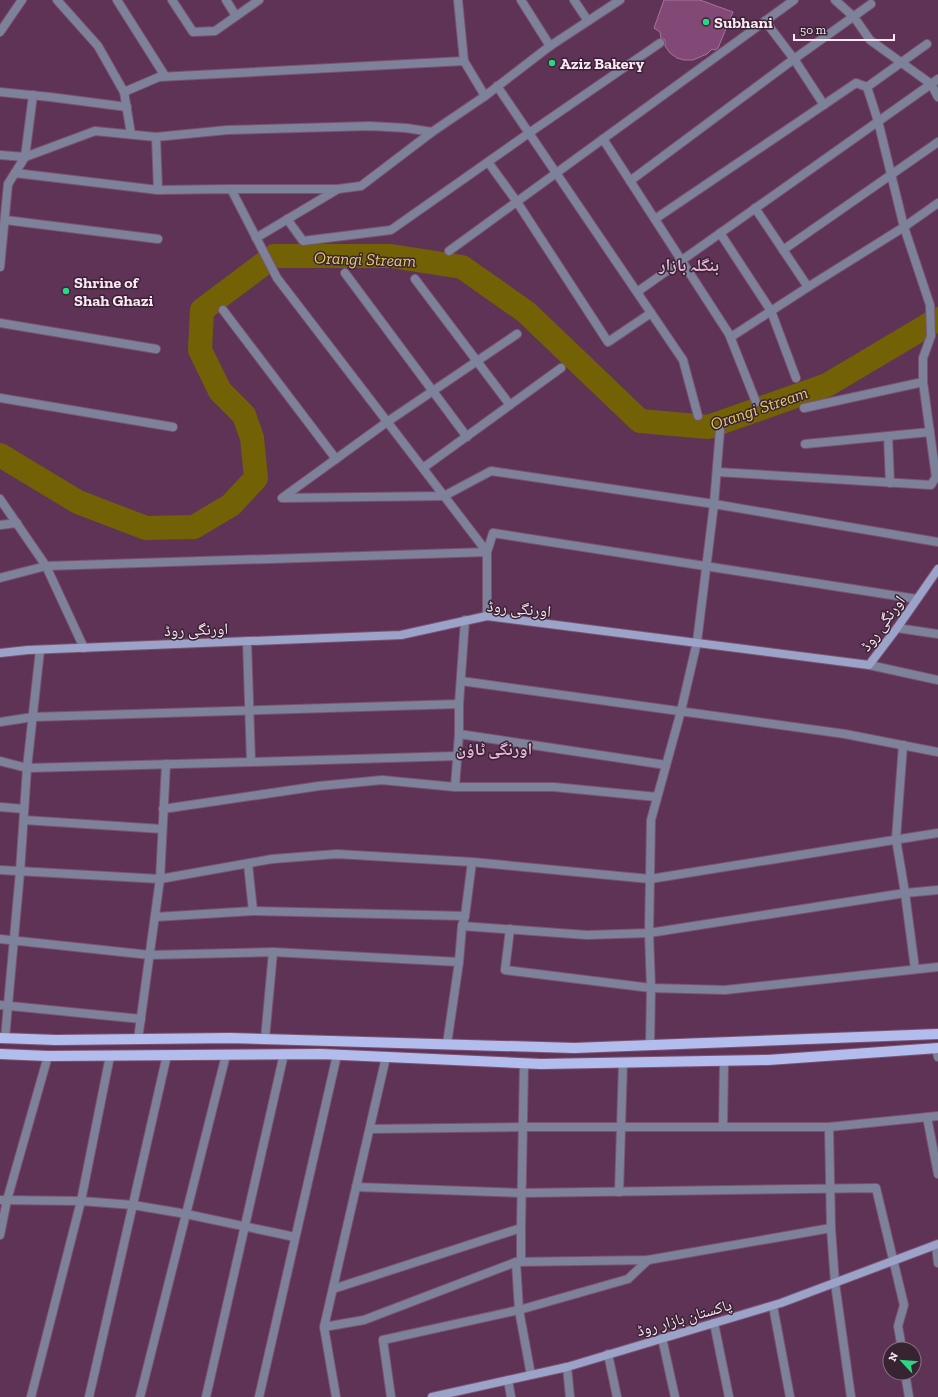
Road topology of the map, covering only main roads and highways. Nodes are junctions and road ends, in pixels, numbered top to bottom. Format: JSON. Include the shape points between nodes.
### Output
{"nodes":[{"id":1,"x":938,"y":1034,"type":"edge"},
{"id":2,"x":3,"y":1038,"type":"edge"},
{"id":3,"x":937,"y":1051,"type":"edge"},
{"id":4,"x":0,"y":1054,"type":"edge"}],
"edges":[{"from":1,"to":2,"type":"main road","via":[[574,1048],[230,1038]]},
{"from":3,"to":4,"type":"main road","via":[[768,1060],[623,1063],[524,1063],[284,1054]]}]}
